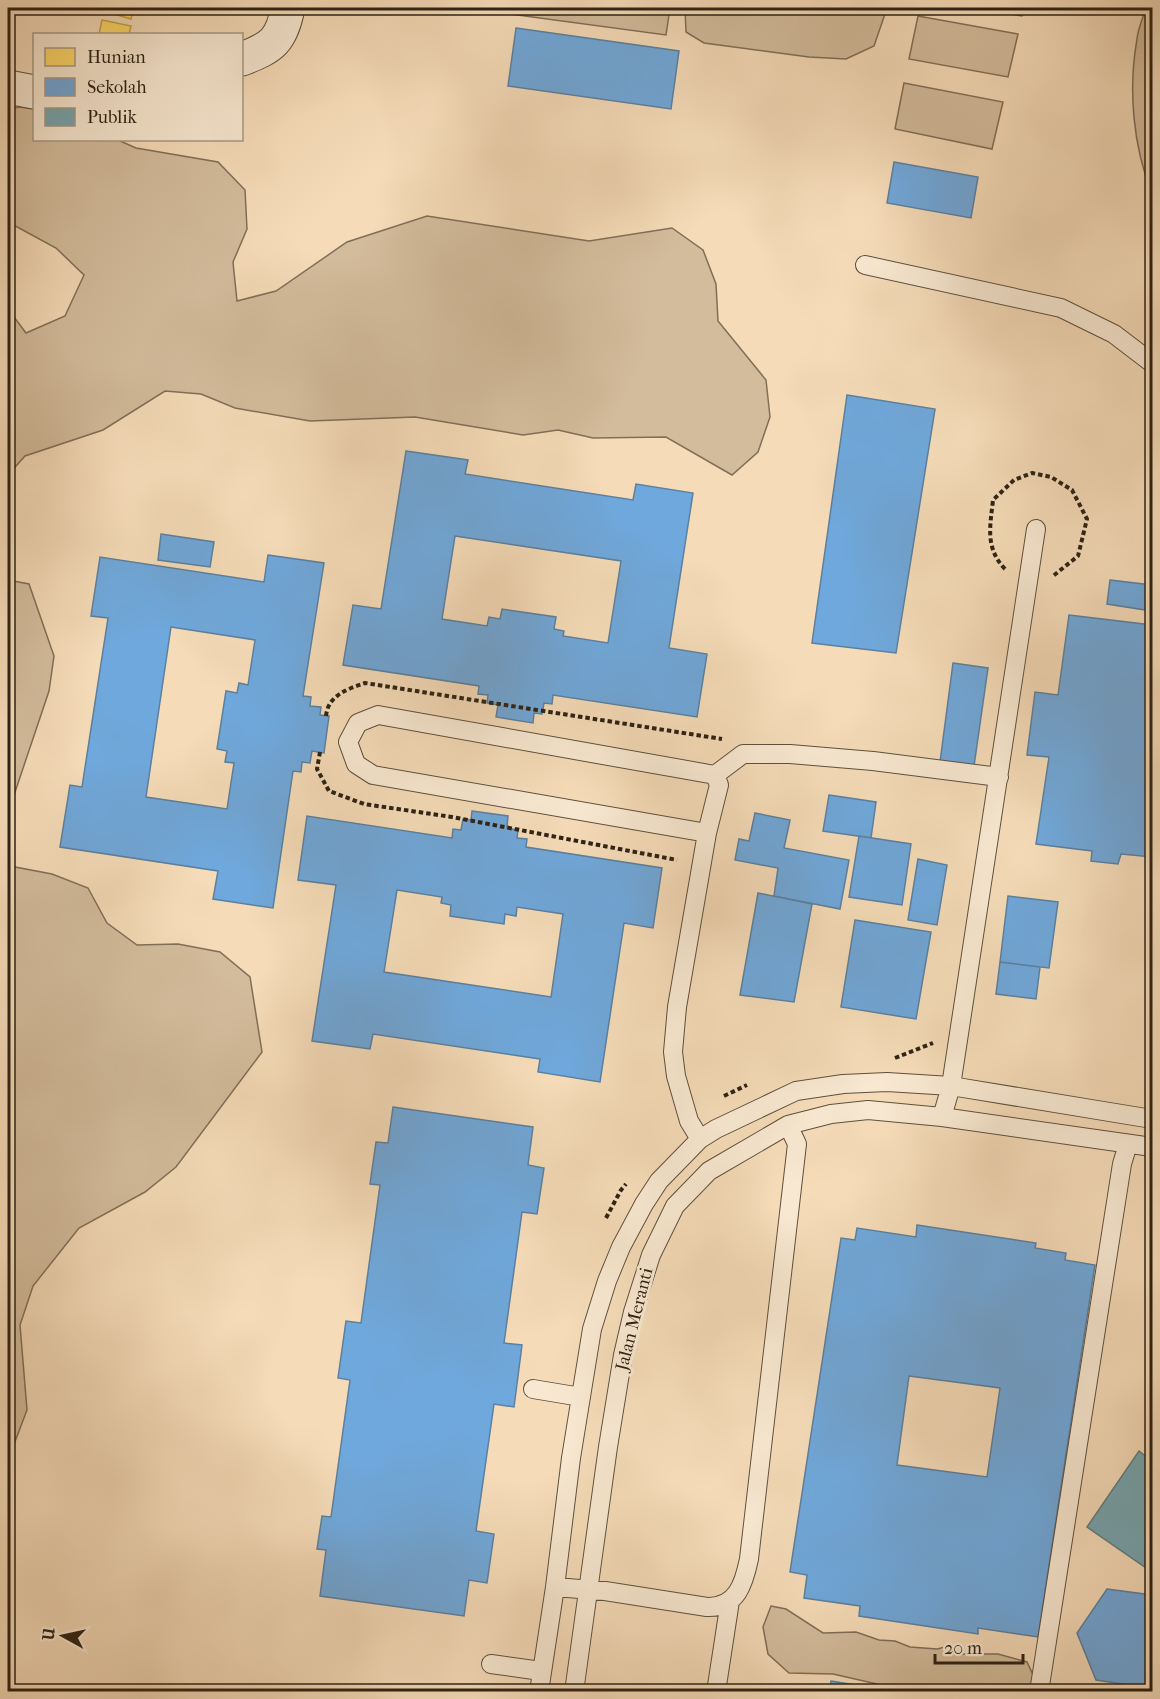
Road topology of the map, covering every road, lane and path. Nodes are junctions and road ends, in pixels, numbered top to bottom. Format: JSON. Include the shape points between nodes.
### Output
{"nodes":[{"id":1,"x":288,"y":8,"type":"edge"},
{"id":2,"x":243,"y":59,"type":"edge"},
{"id":3,"x":8,"y":87,"type":"edge"},
{"id":4,"x":33,"y":92,"type":"edge"},
{"id":5,"x":865,"y":265,"type":"dead end"},
{"id":6,"x":1152,"y":363,"type":"edge"},
{"id":7,"x":1036,"y":529,"type":"dead end"},
{"id":8,"x":1012,"y":576,"type":"dead end"},
{"id":9,"x":1048,"y":580,"type":"dead end"},
{"id":10,"x":320,"y":752,"type":"dead end"},
{"id":11,"x":714,"y":774,"type":"junction"},
{"id":12,"x":999,"y":777,"type":"junction"},
{"id":13,"x":707,"y":833,"type":"junction"},
{"id":14,"x":675,"y":870,"type":"dead end"},
{"id":15,"x":941,"y":1039,"type":"dead end"},
{"id":16,"x":887,"y":1061,"type":"dead end"},
{"id":17,"x":749,"y":1084,"type":"dead end"},
{"id":18,"x":951,"y":1086,"type":"junction"},
{"id":19,"x":942,"y":1117,"type":"junction"},
{"id":20,"x":1152,"y":1119,"type":"edge"},
{"id":21,"x":689,"y":1120,"type":"junction"},
{"id":22,"x":788,"y":1125,"type":"junction"},
{"id":23,"x":700,"y":1139,"type":"junction"},
{"id":24,"x":1128,"y":1144,"type":"junction"},
{"id":25,"x":1152,"y":1147,"type":"edge"},
{"id":26,"x":629,"y":1181,"type":"dead end"},
{"id":27,"x":606,"y":1219,"type":"dead end"},
{"id":28,"x":621,"y":1247,"type":"junction"},
{"id":29,"x":651,"y":1255,"type":"junction"},
{"id":30,"x":533,"y":1389,"type":"dead end"},
{"id":31,"x":581,"y":1397,"type":"junction"},
{"id":32,"x":555,"y":1587,"type":"junction"},
{"id":33,"x":588,"y":1589,"type":"junction"},
{"id":34,"x":730,"y":1601,"type":"junction"},
{"id":35,"x":490,"y":1664,"type":"dead end"},
{"id":36,"x":541,"y":1671,"type":"junction"},
{"id":37,"x":539,"y":1692,"type":"edge"},
{"id":38,"x":574,"y":1692,"type":"edge"},
{"id":39,"x":717,"y":1692,"type":"edge"},
{"id":40,"x":1039,"y":1692,"type":"edge"}],
"edges":[{"from":1,"to":2,"type":"street","via":[[284,28],[272,45]]},
{"from":3,"to":4,"type":"street"},
{"from":5,"to":6,"type":"lane","via":[[1061,308],[1114,334]]},
{"from":7,"to":12,"type":"lane"},
{"from":8,"to":9,"type":"path","via":[[998,561],[989,537],[993,500],[1014,480],[1032,473],[1051,477],[1072,490],[1087,519],[1078,556]]},
{"from":10,"to":14,"type":"path","via":[[317,769],[329,791],[364,804],[677,859]]},
{"from":11,"to":12,"type":"lane","via":[[743,754],[766,754],[873,760]]},
{"from":11,"to":13,"type":"lane","via":[[719,784]]},
{"from":11,"to":13,"type":"lane","via":[[378,715],[358,723],[348,742],[356,764],[374,775]]},
{"from":12,"to":18,"type":"lane"},
{"from":13,"to":21,"type":"lane","via":[[673,1052]]},
{"from":15,"to":16,"type":"path"},
{"from":17,"to":21,"type":"path","via":[[718,1099]]},
{"from":18,"to":19,"type":"lane"},
{"from":18,"to":20,"type":"lane"},
{"from":18,"to":23,"type":"lane","via":[[887,1082],[796,1091]]},
{"from":19,"to":22,"type":"lane","name":"Jalan Meranti","via":[[868,1110]]},
{"from":19,"to":24,"type":"lane","name":"Jalan Meranti"},
{"from":21,"to":23,"type":"lane"},
{"from":22,"to":29,"type":"lane","name":"Jalan Meranti","via":[[709,1171],[675,1206]]},
{"from":22,"to":34,"type":"lane","via":[[797,1144],[749,1558],[743,1585]]},
{"from":23,"to":28,"type":"lane","via":[[653,1191]]},
{"from":24,"to":25,"type":"lane","name":"Jalan Meranti"},
{"from":24,"to":40,"type":"lane"},
{"from":26,"to":27,"type":"path"},
{"from":28,"to":29,"type":"lane"},
{"from":28,"to":31,"type":"lane","via":[[592,1329]]},
{"from":29,"to":33,"type":"lane","name":"Jalan Meranti","via":[[623,1355]]},
{"from":30,"to":31,"type":"lane"},
{"from":31,"to":32,"type":"lane"},
{"from":32,"to":33,"type":"lane"},
{"from":32,"to":36,"type":"lane"},
{"from":33,"to":34,"type":"lane","via":[[707,1607]]},
{"from":33,"to":38,"type":"lane","name":"Jalan Meranti"},
{"from":34,"to":39,"type":"lane"},
{"from":35,"to":36,"type":"lane"},
{"from":36,"to":37,"type":"lane"}]}
